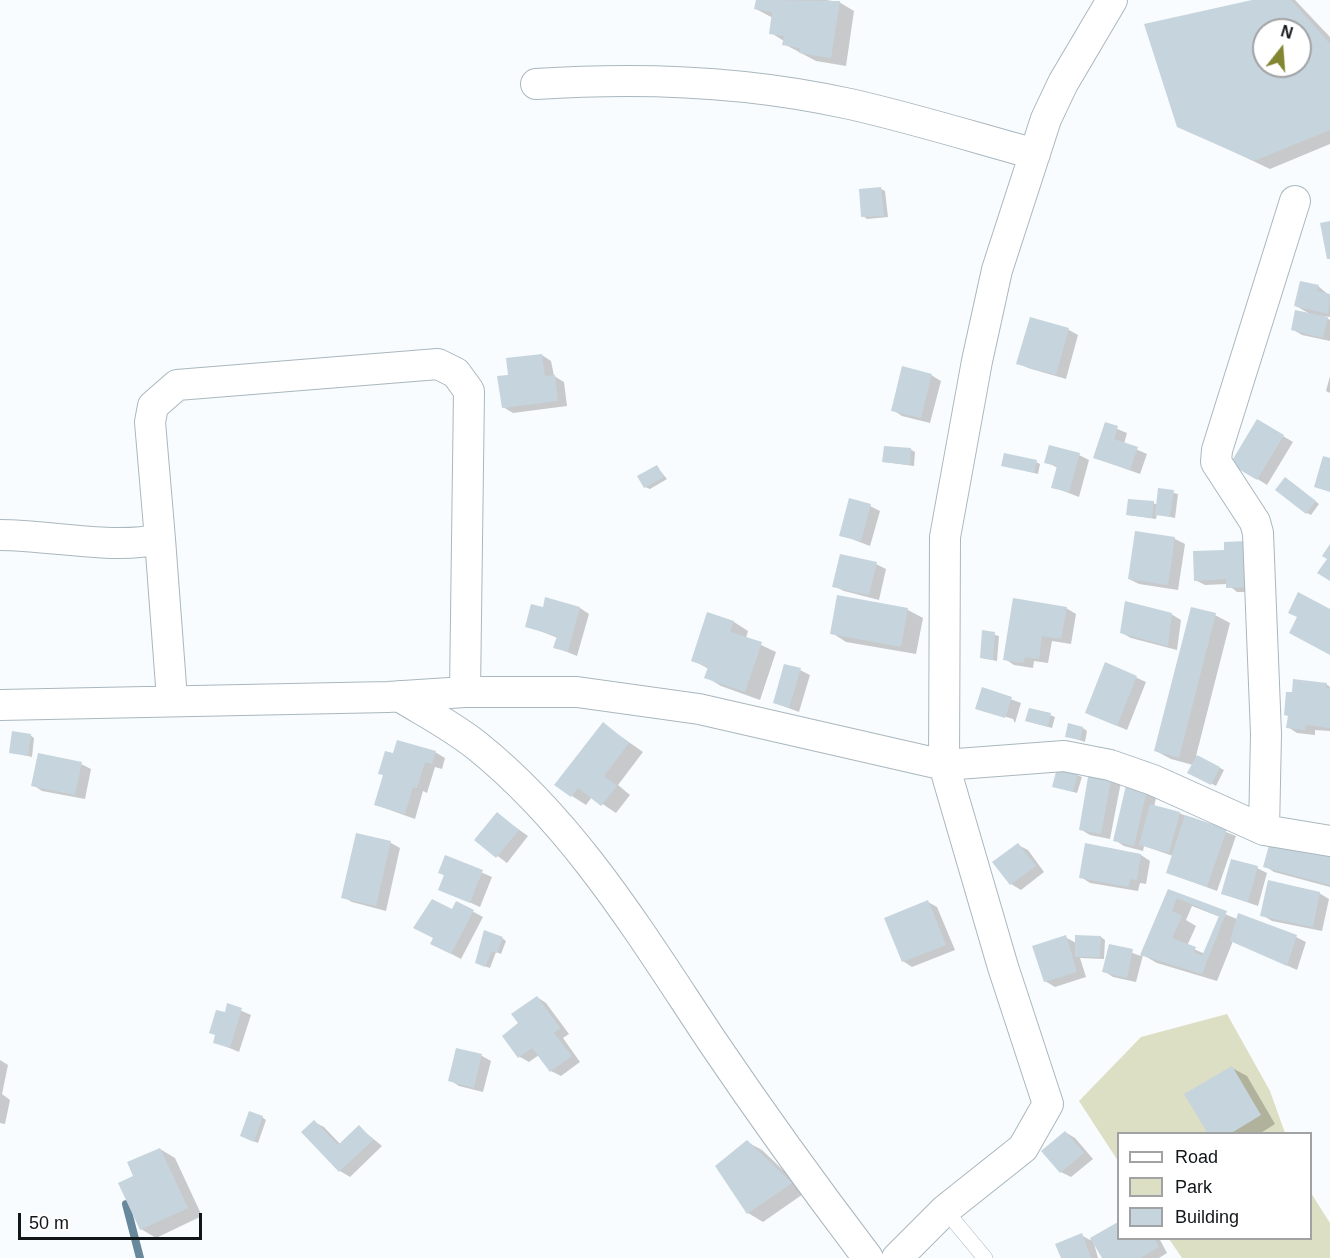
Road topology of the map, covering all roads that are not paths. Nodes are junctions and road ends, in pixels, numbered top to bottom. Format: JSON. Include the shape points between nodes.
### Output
{"nodes":[{"id":1,"x":1112,"y":0,"type":"edge"},
{"id":2,"x":536,"y":84,"type":"dead end"},
{"id":3,"x":1035,"y":154,"type":"junction"},
{"id":4,"x":1295,"y":201,"type":"dead end"},
{"id":5,"x":0,"y":536,"type":"edge"},
{"id":6,"x":160,"y":539,"type":"junction"},
{"id":7,"x":465,"y":692,"type":"junction"},
{"id":8,"x":399,"y":696,"type":"junction"},
{"id":9,"x":172,"y":699,"type":"junction"},
{"id":10,"x":0,"y":705,"type":"edge"},
{"id":11,"x":944,"y":765,"type":"junction"},
{"id":12,"x":1264,"y":830,"type":"junction"},
{"id":13,"x":1330,"y":841,"type":"edge"},
{"id":14,"x":945,"y":1210,"type":"junction"},
{"id":15,"x":868,"y":1258,"type":"edge"},
{"id":16,"x":897,"y":1258,"type":"edge"},
{"id":17,"x":985,"y":1258,"type":"edge"}],
"edges":[{"from":1,"to":3,"type":"street","via":[[1063,83]]},
{"from":2,"to":3,"type":"street","via":[[608,79],[739,85],[849,104]]},
{"from":3,"to":11,"type":"street","via":[[997,270],[945,537]]},
{"from":4,"to":12,"type":"street","via":[[1216,462],[1255,522],[1258,533],[1266,734]]},
{"from":5,"to":6,"type":"street","via":[[145,542]]},
{"from":6,"to":7,"type":"street","via":[[150,422],[153,406],[177,385],[438,364],[456,373],[469,391]]},
{"from":6,"to":9,"type":"street"},
{"from":7,"to":8,"type":"street"},
{"from":7,"to":11,"type":"street","via":[[577,692],[644,700]]},
{"from":8,"to":9,"type":"street"},
{"from":8,"to":15,"type":"street","via":[[476,745],[586,856],[645,937],[784,1147]]},
{"from":9,"to":10,"type":"street"},
{"from":11,"to":12,"type":"street","via":[[1064,756],[1110,765]]},
{"from":11,"to":14,"type":"street","via":[[1048,1104],[1023,1148]]},
{"from":12,"to":13,"type":"street"},
{"from":14,"to":16,"type":"street"},
{"from":14,"to":17,"type":"lane"}]}
